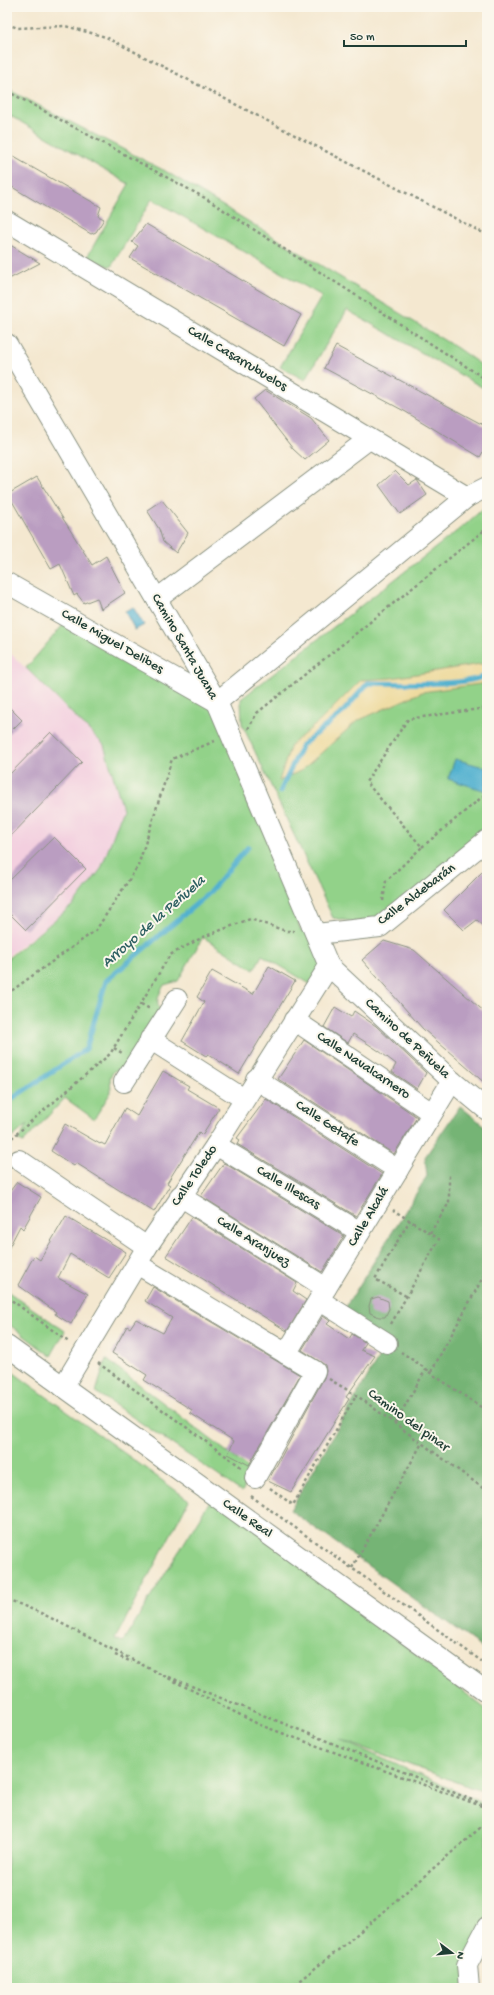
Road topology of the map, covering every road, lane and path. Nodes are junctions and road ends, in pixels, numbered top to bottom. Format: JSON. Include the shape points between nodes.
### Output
{"nodes":[{"id":1,"x":7,"y":24,"type":"edge"},
{"id":2,"x":7,"y":91,"type":"edge"},
{"id":3,"x":7,"y":221,"type":"edge"},
{"id":4,"x":487,"y":235,"type":"edge"},
{"id":5,"x":7,"y":344,"type":"edge"},
{"id":6,"x":487,"y":380,"type":"edge"},
{"id":7,"x":369,"y":439,"type":"junction"},
{"id":8,"x":487,"y":487,"type":"edge"},
{"id":9,"x":467,"y":497,"type":"junction"},
{"id":10,"x":487,"y":528,"type":"edge"},
{"id":11,"x":7,"y":583,"type":"edge"},
{"id":12,"x":157,"y":599,"type":"junction"},
{"id":13,"x":217,"y":702,"type":"junction"},
{"id":14,"x":487,"y":708,"type":"edge"},
{"id":15,"x":218,"y":740,"type":"dead end"},
{"id":16,"x":237,"y":748,"type":"junction"},
{"id":17,"x":487,"y":793,"type":"edge"},
{"id":18,"x":487,"y":840,"type":"edge"},
{"id":19,"x":422,"y":847,"type":"junction"},
{"id":20,"x":380,"y":927,"type":"junction"},
{"id":21,"x":316,"y":934,"type":"junction"},
{"id":22,"x":329,"y":966,"type":"junction"},
{"id":23,"x":7,"y":994,"type":"edge"},
{"id":24,"x":177,"y":998,"type":"dead end"},
{"id":25,"x":294,"y":1020,"type":"junction"},
{"id":26,"x":150,"y":1039,"type":"junction"},
{"id":27,"x":256,"y":1079,"type":"junction"},
{"id":28,"x":452,"y":1081,"type":"junction"},
{"id":29,"x":124,"y":1082,"type":"dead end"},
{"id":30,"x":244,"y":1099,"type":"junction"},
{"id":31,"x":487,"y":1110,"type":"edge"},
{"id":32,"x":432,"y":1113,"type":"junction"},
{"id":33,"x":216,"y":1145,"type":"junction"},
{"id":34,"x":19,"y":1160,"type":"dead end"},
{"id":35,"x":398,"y":1170,"type":"junction"},
{"id":36,"x":449,"y":1175,"type":"dead end"},
{"id":37,"x":180,"y":1196,"type":"junction"},
{"id":38,"x":379,"y":1201,"type":"junction"},
{"id":39,"x":410,"y":1220,"type":"junction"},
{"id":40,"x":360,"y":1232,"type":"junction"},
{"id":41,"x":430,"y":1233,"type":"junction"},
{"id":42,"x":147,"y":1247,"type":"junction"},
{"id":43,"x":137,"y":1264,"type":"junction"},
{"id":44,"x":487,"y":1270,"type":"edge"},
{"id":45,"x":322,"y":1294,"type":"junction"},
{"id":46,"x":406,"y":1296,"type":"junction"},
{"id":47,"x":7,"y":1297,"type":"edge"},
{"id":48,"x":385,"y":1341,"type":"junction"},
{"id":49,"x":7,"y":1346,"type":"edge"},
{"id":50,"x":84,"y":1353,"type":"junction"},
{"id":51,"x":286,"y":1354,"type":"junction"},
{"id":52,"x":426,"y":1369,"type":"junction"},
{"id":53,"x":315,"y":1371,"type":"junction"},
{"id":54,"x":63,"y":1387,"type":"junction"},
{"id":55,"x":356,"y":1395,"type":"junction"},
{"id":56,"x":487,"y":1411,"type":"edge"},
{"id":57,"x":395,"y":1423,"type":"junction"},
{"id":58,"x":422,"y":1443,"type":"junction"},
{"id":59,"x":251,"y":1485,"type":"junction"},
{"id":60,"x":487,"y":1491,"type":"edge"},
{"id":61,"x":352,"y":1568,"type":"junction"},
{"id":62,"x":7,"y":1599,"type":"edge"},
{"id":63,"x":115,"y":1655,"type":"dead end"},
{"id":64,"x":487,"y":1665,"type":"edge"},
{"id":65,"x":487,"y":1692,"type":"edge"},
{"id":66,"x":487,"y":1807,"type":"edge"},
{"id":67,"x":487,"y":1822,"type":"edge"},
{"id":68,"x":487,"y":1927,"type":"edge"},
{"id":69,"x":290,"y":1988,"type":"edge"},
{"id":70,"x":469,"y":1988,"type":"edge"}],
"edges":[{"from":1,"to":4,"type":"path","via":[[18,28],[65,26],[106,37]]},
{"from":2,"to":6,"type":"path","via":[[205,198]]},
{"from":3,"to":7,"type":"street","name":"Calle Casarrubuelos"},
{"from":5,"to":12,"type":"street","name":"Camino Santa Juana"},
{"from":7,"to":9,"type":"street","name":"Calle Casarrubuelos"},
{"from":7,"to":12,"type":"street"},
{"from":8,"to":9,"type":"street"},
{"from":9,"to":13,"type":"street"},
{"from":10,"to":16,"type":"path","via":[[257,713]]},
{"from":11,"to":13,"type":"street","name":"Calle Miguel Delibes"},
{"from":12,"to":13,"type":"street","name":"Camino Santa Juana"},
{"from":13,"to":16,"type":"street","name":"Camino Santa Juana"},
{"from":14,"to":19,"type":"path","via":[[408,720],[366,782]]},
{"from":15,"to":23,"type":"path","via":[[172,759],[138,866],[96,930]]},
{"from":16,"to":21,"type":"street","name":"Camino Santa Juana"},
{"from":17,"to":19,"type":"path"},
{"from":18,"to":20,"type":"street","name":"Calle Aldebarán"},
{"from":19,"to":20,"type":"path","via":[[386,881]]},
{"from":20,"to":21,"type":"street","name":"Calle Aldebarán"},
{"from":21,"to":22,"type":"street","name":"Camino Santa Juana"},
{"from":22,"to":25,"type":"street","name":"Calle Toledo"},
{"from":22,"to":28,"type":"street","name":"Camino de Peñuela"},
{"from":24,"to":26,"type":"street"},
{"from":25,"to":27,"type":"street","name":"Calle Toledo"},
{"from":25,"to":32,"type":"street","name":"Calle Navalcarnero"},
{"from":26,"to":29,"type":"street"},
{"from":26,"to":30,"type":"street"},
{"from":27,"to":30,"type":"street","name":"Calle Toledo"},
{"from":27,"to":35,"type":"street","name":"Calle Getafe"},
{"from":28,"to":31,"type":"street","name":"Camino de Peñuela"},
{"from":28,"to":32,"type":"street","name":"Calle Alcalá"},
{"from":30,"to":33,"type":"street","name":"Calle Toledo"},
{"from":32,"to":35,"type":"street","name":"Calle Alcalá"},
{"from":33,"to":37,"type":"street","name":"Calle Toledo"},
{"from":33,"to":40,"type":"street","name":"Calle Illescas"},
{"from":34,"to":42,"type":"street"},
{"from":35,"to":38,"type":"street","name":"Calle Alcalá"},
{"from":36,"to":41,"type":"path","via":[[449,1203]]},
{"from":37,"to":42,"type":"street","name":"Calle Toledo"},
{"from":37,"to":45,"type":"street","name":"Calle Aranjuez"},
{"from":38,"to":39,"type":"path"},
{"from":38,"to":40,"type":"street","name":"Calle Alcalá"},
{"from":39,"to":41,"type":"path"},
{"from":39,"to":46,"type":"path","via":[[375,1279]]},
{"from":40,"to":45,"type":"street","name":"Calle Alcalá"},
{"from":41,"to":46,"type":"path","via":[[440,1239]]},
{"from":42,"to":43,"type":"street","name":"Calle Toledo"},
{"from":43,"to":50,"type":"street","name":"Calle Toledo"},
{"from":43,"to":51,"type":"street"},
{"from":44,"to":52,"type":"path","via":[[431,1372]]},
{"from":45,"to":48,"type":"street","name":"Calle Aranjuez"},
{"from":45,"to":51,"type":"street","name":"Calle Alcalá"},
{"from":46,"to":48,"type":"path"},
{"from":47,"to":50,"type":"path"},
{"from":48,"to":52,"type":"path"},
{"from":49,"to":54,"type":"street","name":"Calle Real"},
{"from":50,"to":54,"type":"street","name":"Calle Toledo"},
{"from":50,"to":59,"type":"path"},
{"from":51,"to":53,"type":"street"},
{"from":52,"to":56,"type":"path"},
{"from":52,"to":57,"type":"path"},
{"from":53,"to":55,"type":"path","name":"Camino del pinar"},
{"from":53,"to":59,"type":"street"},
{"from":54,"to":65,"type":"street","name":"Calle Real"},
{"from":55,"to":57,"type":"path","name":"Camino del pinar"},
{"from":55,"to":59,"type":"path","via":[[293,1505]]},
{"from":57,"to":58,"type":"path","name":"Camino del pinar"},
{"from":58,"to":60,"type":"path","name":"Camino del pinar"},
{"from":58,"to":61,"type":"path"},
{"from":59,"to":61,"type":"path"},
{"from":61,"to":64,"type":"path"},
{"from":62,"to":66,"type":"path","via":[[41,1613],[260,1724]]},
{"from":63,"to":66,"type":"path"},
{"from":67,"to":69,"type":"path","via":[[342,1947]]},
{"from":68,"to":70,"type":"street","via":[[467,1965]]}]}
